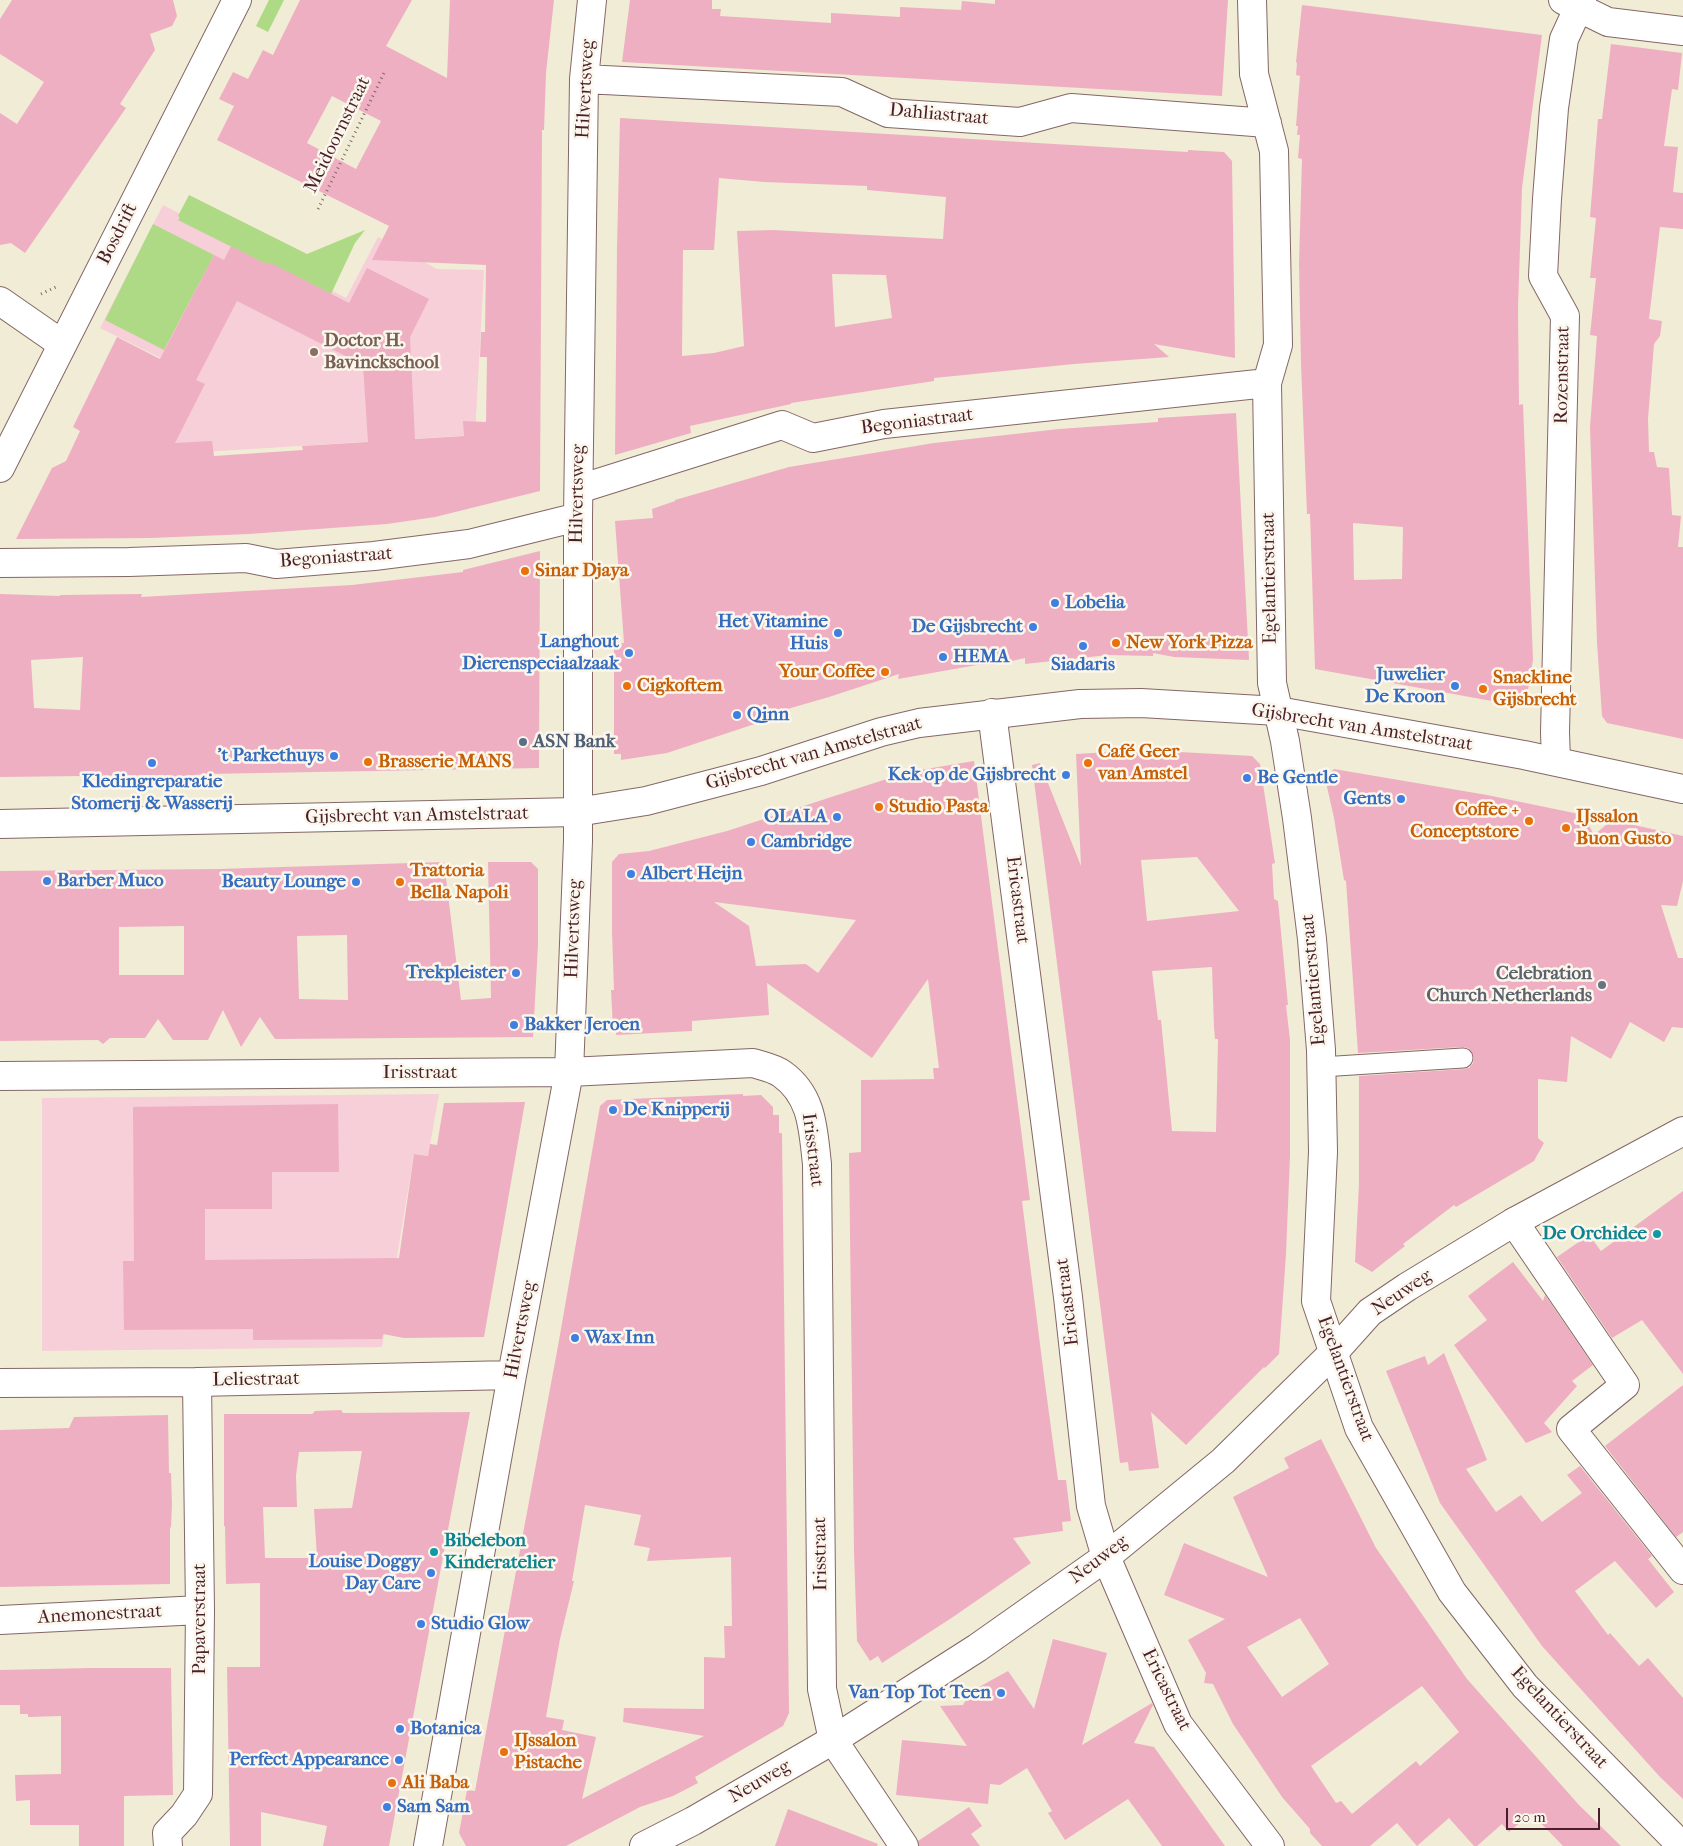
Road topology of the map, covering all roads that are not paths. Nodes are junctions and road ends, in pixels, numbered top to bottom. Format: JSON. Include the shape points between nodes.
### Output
{"nodes":[{"id":1,"x":236,"y":0,"type":"edge"},
{"id":2,"x":592,"y":0,"type":"edge"},
{"id":3,"x":1252,"y":0,"type":"edge"},
{"id":4,"x":1574,"y":2,"type":"edge"},
{"id":5,"x":1683,"y":31,"type":"edge"},
{"id":6,"x":584,"y":78,"type":"junction"},
{"id":7,"x":1267,"y":123,"type":"junction"},
{"id":8,"x":0,"y":301,"type":"edge"},
{"id":9,"x":62,"y":344,"type":"junction"},
{"id":10,"x":1267,"y":383,"type":"junction"},
{"id":11,"x":0,"y":468,"type":"edge"},
{"id":12,"x":579,"y":489,"type":"junction"},
{"id":13,"x":578,"y":517,"type":"junction"},
{"id":14,"x":0,"y":562,"type":"edge"},
{"id":15,"x":1278,"y":711,"type":"junction"},
{"id":16,"x":992,"y":713,"type":"junction"},
{"id":17,"x":1556,"y":761,"type":"junction"},
{"id":18,"x":1683,"y":789,"type":"edge"},
{"id":19,"x":577,"y":812,"type":"junction"},
{"id":20,"x":0,"y":824,"type":"edge"},
{"id":21,"x":1462,"y":1058,"type":"dead end"},
{"id":22,"x":1322,"y":1066,"type":"junction"},
{"id":23,"x":569,"y":1072,"type":"junction"},
{"id":24,"x":0,"y":1076,"type":"edge"},
{"id":25,"x":1683,"y":1131,"type":"edge"},
{"id":26,"x":1514,"y":1222,"type":"junction"},
{"id":27,"x":1335,"y":1352,"type":"junction"},
{"id":28,"x":512,"y":1375,"type":"junction"},
{"id":29,"x":197,"y":1382,"type":"junction"},
{"id":30,"x":0,"y":1383,"type":"edge"},
{"id":31,"x":1106,"y":1557,"type":"junction"},
{"id":32,"x":1683,"y":1570,"type":"edge"},
{"id":33,"x":200,"y":1610,"type":"junction"},
{"id":34,"x":0,"y":1620,"type":"edge"},
{"id":35,"x":833,"y":1740,"type":"junction"},
{"id":36,"x":168,"y":1846,"type":"edge"},
{"id":37,"x":428,"y":1846,"type":"edge"},
{"id":38,"x":644,"y":1846,"type":"edge"},
{"id":39,"x":904,"y":1846,"type":"edge"},
{"id":40,"x":1270,"y":1846,"type":"edge"},
{"id":41,"x":1682,"y":1846,"type":"edge"}],
"edges":[{"from":1,"to":9,"type":"street","name":"Bosdrift"},
{"from":2,"to":6,"type":"street","name":"Hilvertsweg"},
{"from":3,"to":7,"type":"street","name":"Egelantierstraat","via":[[1254,74]]},
{"from":4,"to":5,"type":"street","via":[[1608,22]]},
{"from":4,"to":17,"type":"street","name":"Rozenstraat","via":[[1564,39],[1554,108],[1544,276],[1565,316]]},
{"from":6,"to":7,"type":"street","name":"Dahliastraat","via":[[842,92],[888,113],[926,116],[1020,122],[1071,108]]},
{"from":6,"to":12,"type":"street","name":"Hilvertsweg"},
{"from":7,"to":10,"type":"street","name":"Egelantierstraat","via":[[1274,151],[1278,345]]},
{"from":8,"to":9,"type":"street"},
{"from":9,"to":11,"type":"street","name":"Bosdrift"},
{"from":10,"to":12,"type":"street","name":"Begoniastraat","via":[[884,424],[813,438],[782,425]]},
{"from":10,"to":15,"type":"street","name":"Egelantierstraat","via":[[1272,683]]},
{"from":12,"to":13,"type":"street","name":"Hilvertsweg"},
{"from":13,"to":14,"type":"street","name":"Begoniastraat","via":[[469,544],[276,564],[246,558]]},
{"from":13,"to":19,"type":"street","name":"Hilvertsweg"},
{"from":15,"to":16,"type":"street","name":"Gijsbrecht van Amstelstraat","via":[[1142,703],[1080,704]]},
{"from":15,"to":17,"type":"street","name":"Gijsbrecht van Amstelstraat"},
{"from":15,"to":22,"type":"street","name":"Egelantierstraat","via":[[1311,930]]},
{"from":16,"to":19,"type":"street","name":"Gijsbrecht van Amstelstraat","via":[[909,725],[655,799]]},
{"from":16,"to":31,"type":"street","name":"Ericastraat","via":[[1068,1297],[1091,1506]]},
{"from":17,"to":18,"type":"street","name":"Gijsbrecht van Amstelstraat"},
{"from":19,"to":20,"type":"street","name":"Gijsbrecht van Amstelstraat"},
{"from":19,"to":23,"type":"street","name":"Hilvertsweg"},
{"from":21,"to":22,"type":"lane"},
{"from":22,"to":27,"type":"street","name":"Egelantierstraat","via":[[1323,1152],[1316,1301]]},
{"from":23,"to":24,"type":"street","name":"Irisstraat"},
{"from":23,"to":28,"type":"street","name":"Hilvertsweg"},
{"from":23,"to":35,"type":"street","name":"Irisstraat","via":[[753,1062],[780,1073],[805,1100],[812,1118],[817,1164],[822,1689]]},
{"from":25,"to":26,"type":"street","name":"Neuweg"},
{"from":26,"to":27,"type":"street","name":"Neuweg","via":[[1370,1312]]},
{"from":26,"to":32,"type":"street","via":[[1625,1385],[1571,1428]]},
{"from":27,"to":31,"type":"street","name":"Neuweg","via":[[1223,1461]]},
{"from":27,"to":41,"type":"street","name":"Egelantierstraat","via":[[1359,1428],[1452,1592],[1525,1686]]},
{"from":28,"to":29,"type":"street","name":"Leliestraat"},
{"from":28,"to":37,"type":"street","name":"Hilvertsweg"},
{"from":29,"to":30,"type":"street","name":"Leliestraat"},
{"from":29,"to":33,"type":"street","name":"Papaverstraat"},
{"from":31,"to":35,"type":"street","name":"Neuweg","via":[[976,1648]]},
{"from":31,"to":40,"type":"street","name":"Ericastraat","via":[[1178,1724]]},
{"from":33,"to":34,"type":"street","name":"Anemonestraat"},
{"from":33,"to":36,"type":"street","name":"Papaverstraat","via":[[198,1794],[167,1833]]},
{"from":35,"to":38,"type":"street","name":"Neuweg"},
{"from":35,"to":39,"type":"street","name":"Irisstraat"}]}
